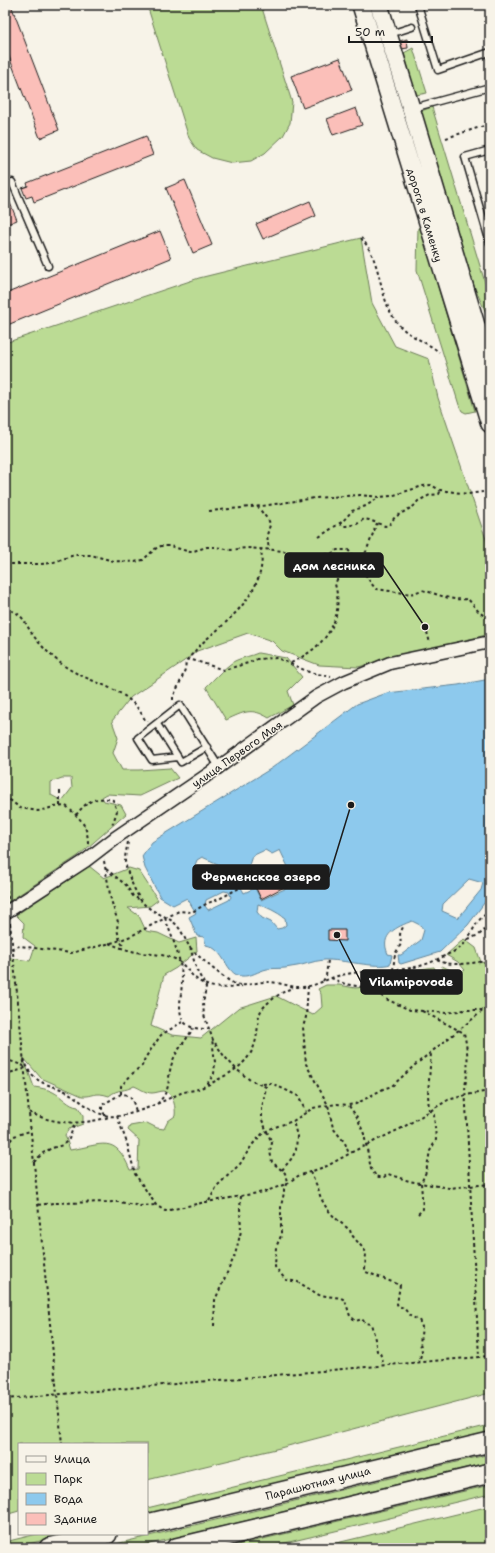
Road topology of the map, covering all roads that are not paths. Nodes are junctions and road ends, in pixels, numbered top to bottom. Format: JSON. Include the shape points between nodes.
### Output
{"nodes":[{"id":1,"x":361,"y":5,"type":"edge"},
{"id":2,"x":379,"y":5,"type":"edge"},
{"id":3,"x":418,"y":5,"type":"edge"},
{"id":4,"x":412,"y":27,"type":"dead end"},
{"id":5,"x":388,"y":35,"type":"junction"},
{"id":6,"x":490,"y":52,"type":"edge"},
{"id":7,"x":490,"y":87,"type":"edge"},
{"id":8,"x":412,"y":108,"type":"junction"},
{"id":9,"x":490,"y":150,"type":"edge"},
{"id":10,"x":5,"y":185,"type":"edge"},
{"id":11,"x":490,"y":243,"type":"edge"},
{"id":12,"x":48,"y":266,"type":"dead end"},
{"id":13,"x":490,"y":372,"type":"edge"},
{"id":14,"x":490,"y":424,"type":"edge"},
{"id":15,"x":490,"y":642,"type":"edge"},
{"id":16,"x":157,"y":724,"type":"junction"},
{"id":17,"x":207,"y":747,"type":"junction"},
{"id":18,"x":178,"y":757,"type":"junction"},
{"id":19,"x":219,"y":767,"type":"junction"},
{"id":20,"x":8,"y":915,"type":"edge"},
{"id":21,"x":490,"y":1442,"type":"edge"},
{"id":22,"x":490,"y":1473,"type":"edge"},
{"id":23,"x":148,"y":1524,"type":"edge"},
{"id":24,"x":103,"y":1535,"type":"edge"},
{"id":25,"x":49,"y":1548,"type":"edge"},
{"id":26,"x":176,"y":1548,"type":"edge"}],
"edges":[{"from":1,"to":14,"type":"main road","name":"дорога в Каменку"},
{"from":2,"to":5,"type":"main road","name":"дорога в Каменку"},
{"from":3,"to":6,"type":"lane","via":[[438,70]]},
{"from":4,"to":5,"type":"lane"},
{"from":5,"to":8,"type":"main road","name":"дорога в Каменку"},
{"from":7,"to":8,"type":"lane"},
{"from":8,"to":13,"type":"main road","name":"дорога в Каменку"},
{"from":9,"to":11,"type":"lane","via":[[465,157]]},
{"from":10,"to":12,"type":"lane","via":[[12,182]]},
{"from":15,"to":19,"type":"street","name":"улица Первого Мая","via":[[390,663],[344,682],[316,697]]},
{"from":16,"to":17,"type":"lane","via":[[180,705]]},
{"from":16,"to":18,"type":"lane"},
{"from":16,"to":18,"type":"lane","via":[[138,738],[152,760]]},
{"from":17,"to":18,"type":"lane","via":[[181,762]]},
{"from":17,"to":19,"type":"lane"},
{"from":19,"to":20,"type":"street","name":"улица Первого Мая","via":[[100,848]]},
{"from":21,"to":23,"type":"main road","name":"Парашютная улица"},
{"from":22,"to":26,"type":"main road"},
{"from":24,"to":25,"type":"main road"}]}
